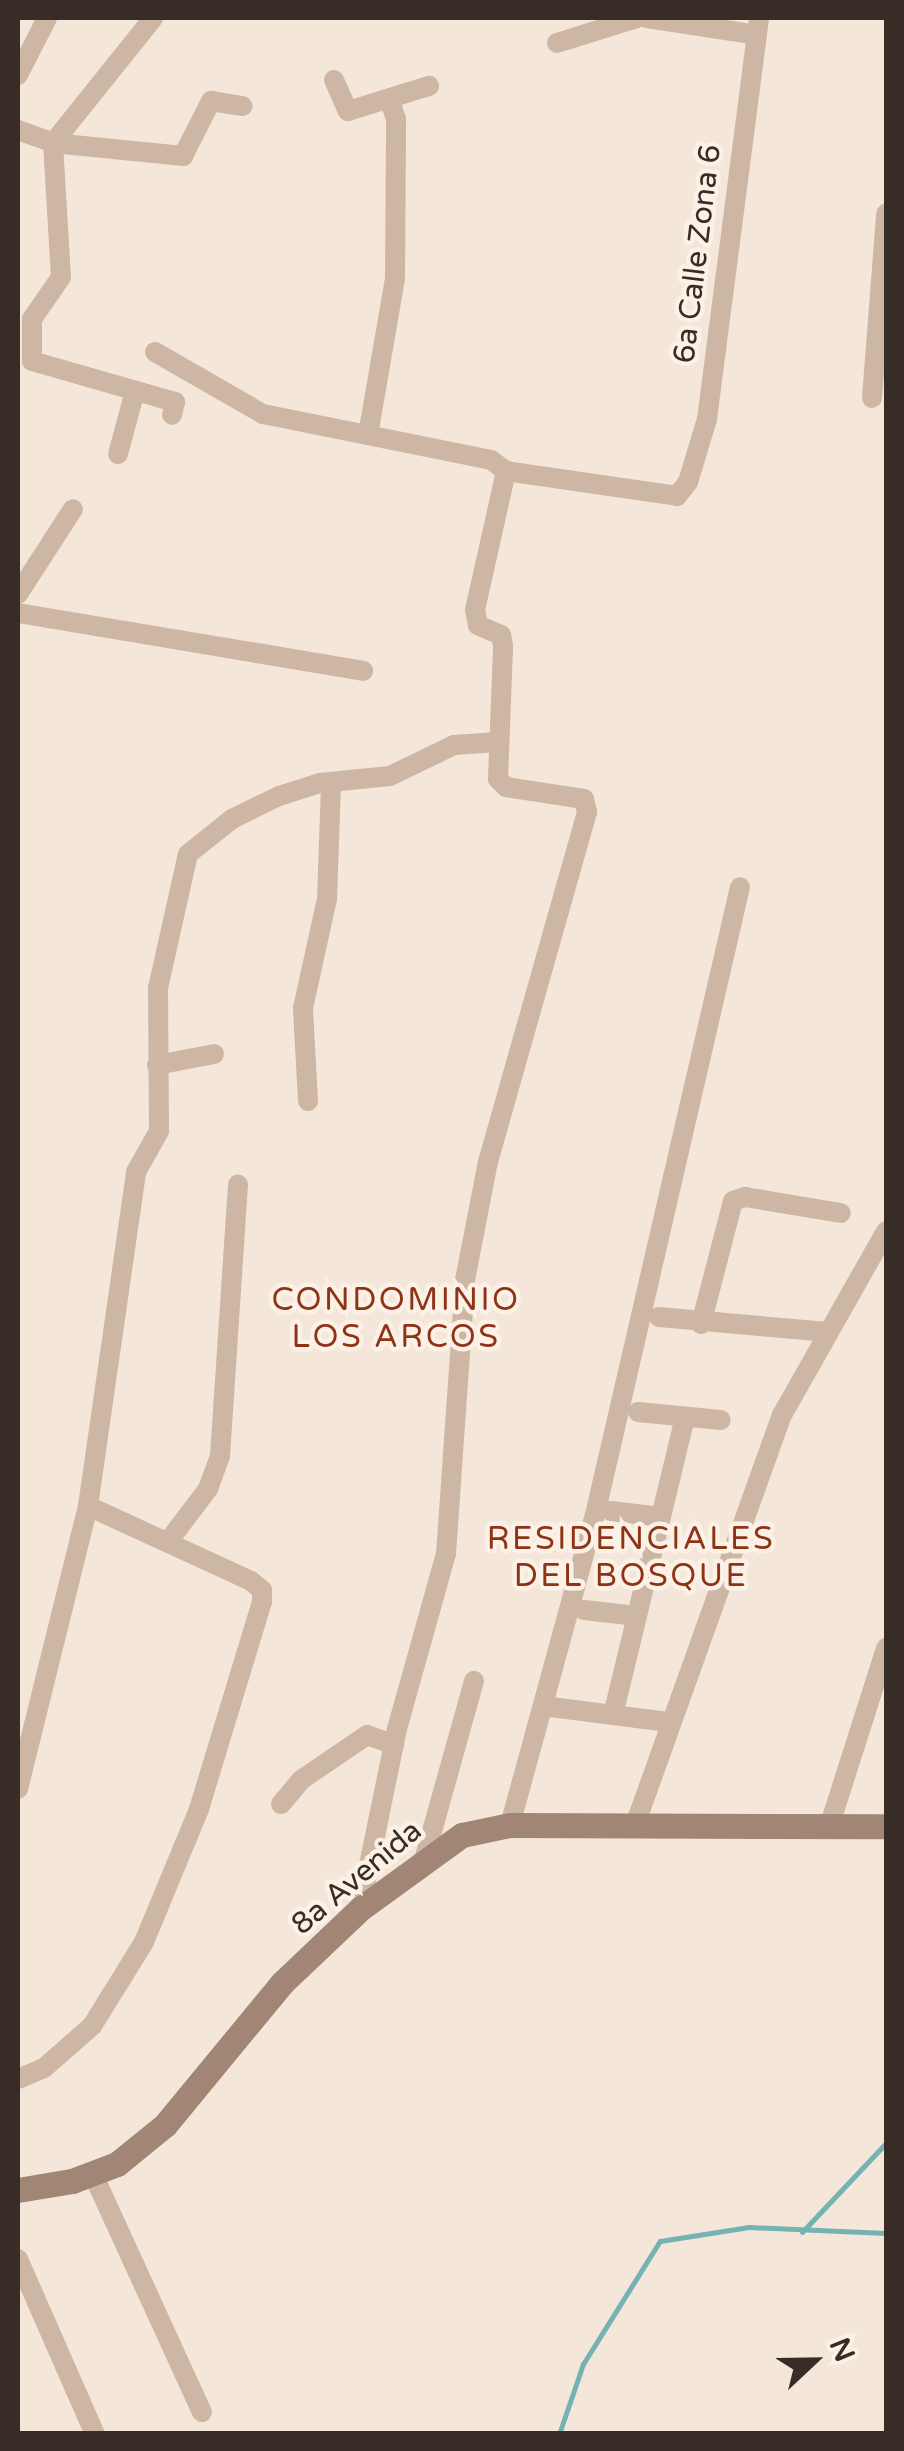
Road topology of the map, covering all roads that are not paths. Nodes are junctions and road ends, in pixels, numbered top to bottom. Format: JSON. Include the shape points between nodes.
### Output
{"nodes":[{"id":1,"x":47,"y":18,"type":"edge"},
{"id":2,"x":153,"y":18,"type":"edge"},
{"id":3,"x":637,"y":18,"type":"edge"},
{"id":4,"x":647,"y":18,"type":"edge"},
{"id":5,"x":758,"y":26,"type":"edge"},
{"id":6,"x":557,"y":43,"type":"dead end"},
{"id":7,"x":18,"y":74,"type":"edge"},
{"id":8,"x":334,"y":80,"type":"dead end"},
{"id":9,"x":429,"y":86,"type":"dead end"},
{"id":10,"x":389,"y":99,"type":"junction"},
{"id":11,"x":243,"y":106,"type":"dead end"},
{"id":12,"x":18,"y":130,"type":"edge"},
{"id":13,"x":53,"y":143,"type":"junction"},
{"id":14,"x":886,"y":214,"type":"edge"},
{"id":15,"x":155,"y":352,"type":"dead end"},
{"id":16,"x":135,"y":392,"type":"junction"},
{"id":17,"x":872,"y":398,"type":"dead end"},
{"id":18,"x":172,"y":415,"type":"dead end"},
{"id":19,"x":368,"y":434,"type":"junction"},
{"id":20,"x":118,"y":454,"type":"dead end"},
{"id":21,"x":506,"y":471,"type":"junction"},
{"id":22,"x":73,"y":509,"type":"dead end"},
{"id":23,"x":18,"y":594,"type":"edge"},
{"id":24,"x":18,"y":614,"type":"edge"},
{"id":25,"x":364,"y":671,"type":"dead end"},
{"id":26,"x":498,"y":742,"type":"junction"},
{"id":27,"x":331,"y":782,"type":"junction"},
{"id":28,"x":740,"y":887,"type":"dead end"},
{"id":29,"x":214,"y":1054,"type":"dead end"},
{"id":30,"x":157,"y":1065,"type":"junction"},
{"id":31,"x":308,"y":1102,"type":"dead end"},
{"id":32,"x":238,"y":1185,"type":"dead end"},
{"id":33,"x":841,"y":1213,"type":"dead end"},
{"id":34,"x":886,"y":1231,"type":"edge"},
{"id":35,"x":660,"y":1317,"type":"dead end"},
{"id":36,"x":701,"y":1324,"type":"junction"},
{"id":37,"x":827,"y":1332,"type":"junction"},
{"id":38,"x":638,"y":1412,"type":"dead end"},
{"id":39,"x":685,"y":1416,"type":"junction"},
{"id":40,"x":721,"y":1420,"type":"dead end"},
{"id":41,"x":88,"y":1506,"type":"junction"},
{"id":42,"x":611,"y":1511,"type":"dead end"},
{"id":43,"x":661,"y":1516,"type":"junction"},
{"id":44,"x":170,"y":1540,"type":"junction"},
{"id":45,"x":584,"y":1610,"type":"dead end"},
{"id":46,"x":637,"y":1616,"type":"junction"},
{"id":47,"x":886,"y":1648,"type":"edge"},
{"id":48,"x":474,"y":1680,"type":"dead end"},
{"id":49,"x":543,"y":1706,"type":"junction"},
{"id":50,"x":614,"y":1715,"type":"junction"},
{"id":51,"x":668,"y":1722,"type":"junction"},
{"id":52,"x":394,"y":1745,"type":"junction"},
{"id":53,"x":18,"y":1788,"type":"edge"},
{"id":54,"x":281,"y":1804,"type":"dead end"},
{"id":55,"x":635,"y":1825,"type":"junction"},
{"id":56,"x":510,"y":1826,"type":"junction"},
{"id":57,"x":829,"y":1826,"type":"junction"},
{"id":58,"x":886,"y":1826,"type":"edge"},
{"id":59,"x":424,"y":1860,"type":"junction"},
{"id":60,"x":360,"y":1909,"type":"junction"},
{"id":61,"x":18,"y":2079,"type":"edge"},
{"id":62,"x":92,"y":2172,"type":"junction"},
{"id":63,"x":18,"y":2190,"type":"edge"},
{"id":64,"x":18,"y":2259,"type":"edge"},
{"id":65,"x":202,"y":2412,"type":"dead end"},
{"id":66,"x":95,"y":2434,"type":"edge"}],
"edges":[{"from":1,"to":7,"type":"street"},
{"from":2,"to":13,"type":"street"},
{"from":3,"to":6,"type":"street"},
{"from":4,"to":5,"type":"street"},
{"from":5,"to":21,"type":"street","name":"6a Calle Zona 6","via":[[706,419],[680,494]]},
{"from":8,"to":10,"type":"street","via":[[343,110]]},
{"from":9,"to":10,"type":"street"},
{"from":10,"to":19,"type":"street","via":[[396,119],[395,278]]},
{"from":11,"to":13,"type":"street","via":[[214,98],[183,156]]},
{"from":12,"to":13,"type":"street"},
{"from":13,"to":16,"type":"street","via":[[61,277],[32,319],[31,358]]},
{"from":14,"to":17,"type":"street"},
{"from":15,"to":19,"type":"street","via":[[257,412]]},
{"from":16,"to":18,"type":"street","via":[[175,402]]},
{"from":16,"to":20,"type":"street"},
{"from":19,"to":21,"type":"street","via":[[491,460]]},
{"from":21,"to":26,"type":"street","via":[[474,610],[481,628],[502,635]]},
{"from":22,"to":23,"type":"street"},
{"from":24,"to":25,"type":"street"},
{"from":26,"to":27,"type":"street","via":[[454,744],[390,776]]},
{"from":26,"to":52,"type":"street","via":[[503,786],[584,798],[588,808],[488,1162],[465,1280],[446,1554]]},
{"from":27,"to":30,"type":"street","via":[[254,806],[188,854],[161,962]]},
{"from":27,"to":31,"type":"street","via":[[327,899],[303,1008]]},
{"from":28,"to":49,"type":"street","via":[[601,1488]]},
{"from":29,"to":30,"type":"street"},
{"from":30,"to":41,"type":"street","via":[[158,1131],[136,1172]]},
{"from":32,"to":44,"type":"street","via":[[220,1456],[208,1489]]},
{"from":33,"to":36,"type":"street","via":[[745,1197],[733,1201]]},
{"from":34,"to":37,"type":"street"},
{"from":35,"to":36,"type":"street"},
{"from":36,"to":37,"type":"street"},
{"from":37,"to":51,"type":"street","via":[[782,1415]]},
{"from":38,"to":39,"type":"street"},
{"from":39,"to":40,"type":"street"},
{"from":39,"to":43,"type":"street"},
{"from":41,"to":44,"type":"street"},
{"from":41,"to":53,"type":"street"},
{"from":42,"to":43,"type":"street"},
{"from":43,"to":46,"type":"street"},
{"from":44,"to":61,"type":"street","via":[[251,1581],[262,1590],[262,1602],[199,1809],[144,1942],[92,2026],[44,2068]]},
{"from":45,"to":46,"type":"street"},
{"from":46,"to":50,"type":"street"},
{"from":47,"to":57,"type":"street"},
{"from":48,"to":59,"type":"street"},
{"from":49,"to":50,"type":"street"},
{"from":49,"to":56,"type":"street"},
{"from":50,"to":51,"type":"street"},
{"from":51,"to":55,"type":"street"},
{"from":52,"to":54,"type":"street","via":[[366,1734],[301,1780]]},
{"from":52,"to":60,"type":"street"},
{"from":55,"to":56,"type":"street","name":"8a Avenida"},
{"from":55,"to":57,"type":"street","name":"8a Avenida"},
{"from":56,"to":59,"type":"street","name":"8a Avenida","via":[[462,1835]]},
{"from":57,"to":58,"type":"street","name":"8a Avenida"},
{"from":59,"to":60,"type":"street","name":"8a Avenida"},
{"from":60,"to":62,"type":"street","name":"8a Avenida","via":[[282,1983],[166,2125],[117,2164]]},
{"from":62,"to":63,"type":"street","name":"8a Avenida"},
{"from":62,"to":65,"type":"street"},
{"from":64,"to":66,"type":"street"}]}
